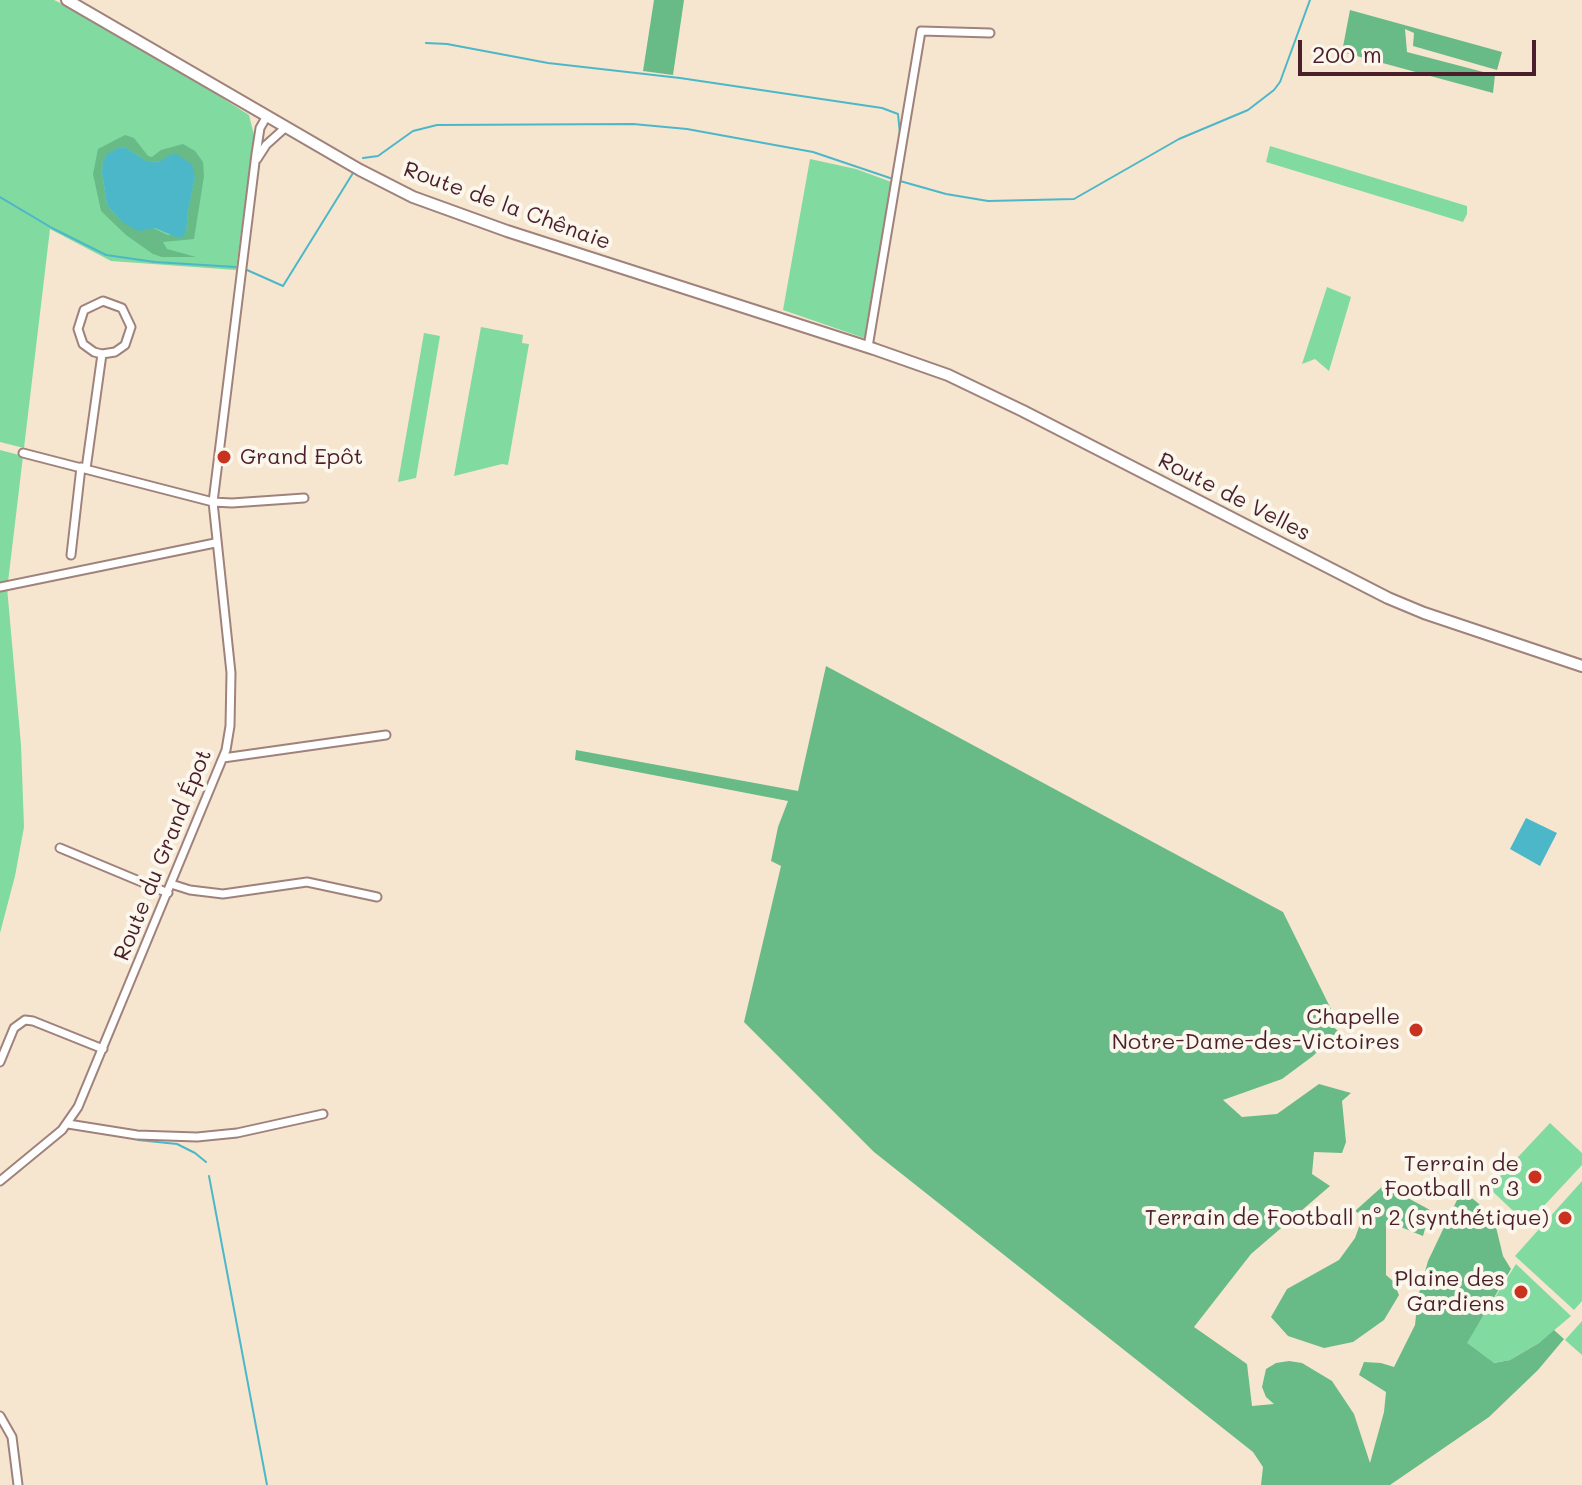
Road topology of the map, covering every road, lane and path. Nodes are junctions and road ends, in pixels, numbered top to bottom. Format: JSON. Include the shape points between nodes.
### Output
{"nodes":[{"id":1,"x":67,"y":0,"type":"edge"},
{"id":2,"x":990,"y":33,"type":"dead end"},
{"id":3,"x":267,"y":116,"type":"junction"},
{"id":4,"x":286,"y":127,"type":"junction"},
{"id":5,"x":255,"y":165,"type":"junction"},
{"id":6,"x":871,"y":348,"type":"junction"},
{"id":7,"x":102,"y":354,"type":"junction"},
{"id":8,"x":23,"y":453,"type":"dead end"},
{"id":9,"x":83,"y":468,"type":"junction"},
{"id":10,"x":304,"y":498,"type":"dead end"},
{"id":11,"x":213,"y":502,"type":"junction"},
{"id":12,"x":215,"y":543,"type":"junction"},
{"id":13,"x":71,"y":555,"type":"dead end"},
{"id":14,"x":0,"y":587,"type":"edge"},
{"id":15,"x":1582,"y":666,"type":"edge"},
{"id":16,"x":386,"y":735,"type":"dead end"},
{"id":17,"x":223,"y":758,"type":"junction"},
{"id":18,"x":60,"y":848,"type":"dead end"},
{"id":19,"x":171,"y":884,"type":"junction"},
{"id":20,"x":168,"y":893,"type":"junction"},
{"id":21,"x":377,"y":897,"type":"dead end"},
{"id":22,"x":103,"y":1049,"type":"junction"},
{"id":23,"x":0,"y":1062,"type":"edge"},
{"id":24,"x":323,"y":1114,"type":"dead end"},
{"id":25,"x":68,"y":1124,"type":"junction"},
{"id":26,"x":0,"y":1181,"type":"edge"},
{"id":27,"x":0,"y":1416,"type":"edge"},
{"id":28,"x":18,"y":1485,"type":"edge"}],
"edges":[{"from":1,"to":3,"type":"main road","name":"Route de la Chênaie"},
{"from":2,"to":6,"type":"street","via":[[921,31]]},
{"from":3,"to":4,"type":"main road","name":"Route de la Chênaie"},
{"from":3,"to":5,"type":"street","name":"Route du Grand Épot"},
{"from":4,"to":5,"type":"street","name":"Route du Grand Épot","via":[[266,145]]},
{"from":4,"to":6,"type":"main road","name":"Route de la Chênaie","via":[[376,179],[447,211]]},
{"from":5,"to":11,"type":"street","name":"Route du Grand Épot"},
{"from":6,"to":15,"type":"main road","name":"Route de Velles","via":[[993,396],[1388,598]]},
{"from":7,"to":7,"type":"street","via":[[125,345],[131,327],[122,308],[103,301],[84,310],[78,329],[83,344]]},
{"from":7,"to":9,"type":"street"},
{"from":8,"to":9,"type":"street"},
{"from":9,"to":11,"type":"street"},
{"from":9,"to":13,"type":"street"},
{"from":10,"to":11,"type":"street"},
{"from":11,"to":12,"type":"street","name":"Route du Grand Épot"},
{"from":12,"to":14,"type":"street"},
{"from":12,"to":17,"type":"street","name":"Route du Grand Épot","via":[[231,673]]},
{"from":16,"to":17,"type":"street"},
{"from":17,"to":19,"type":"street","name":"Route du Grand Épot"},
{"from":18,"to":20,"type":"street"},
{"from":19,"to":20,"type":"street","name":"Route du Grand Épot"},
{"from":19,"to":21,"type":"street","via":[[223,894],[307,882]]},
{"from":20,"to":22,"type":"street","name":"Route du Grand Épot"},
{"from":22,"to":23,"type":"street","via":[[25,1020],[14,1028]]},
{"from":22,"to":25,"type":"street","name":"Route du Grand Épot"},
{"from":24,"to":25,"type":"street","via":[[197,1137],[137,1135]]},
{"from":25,"to":26,"type":"street","name":"Route du Grand Épot"},
{"from":27,"to":28,"type":"street","via":[[12,1437]]}]}
